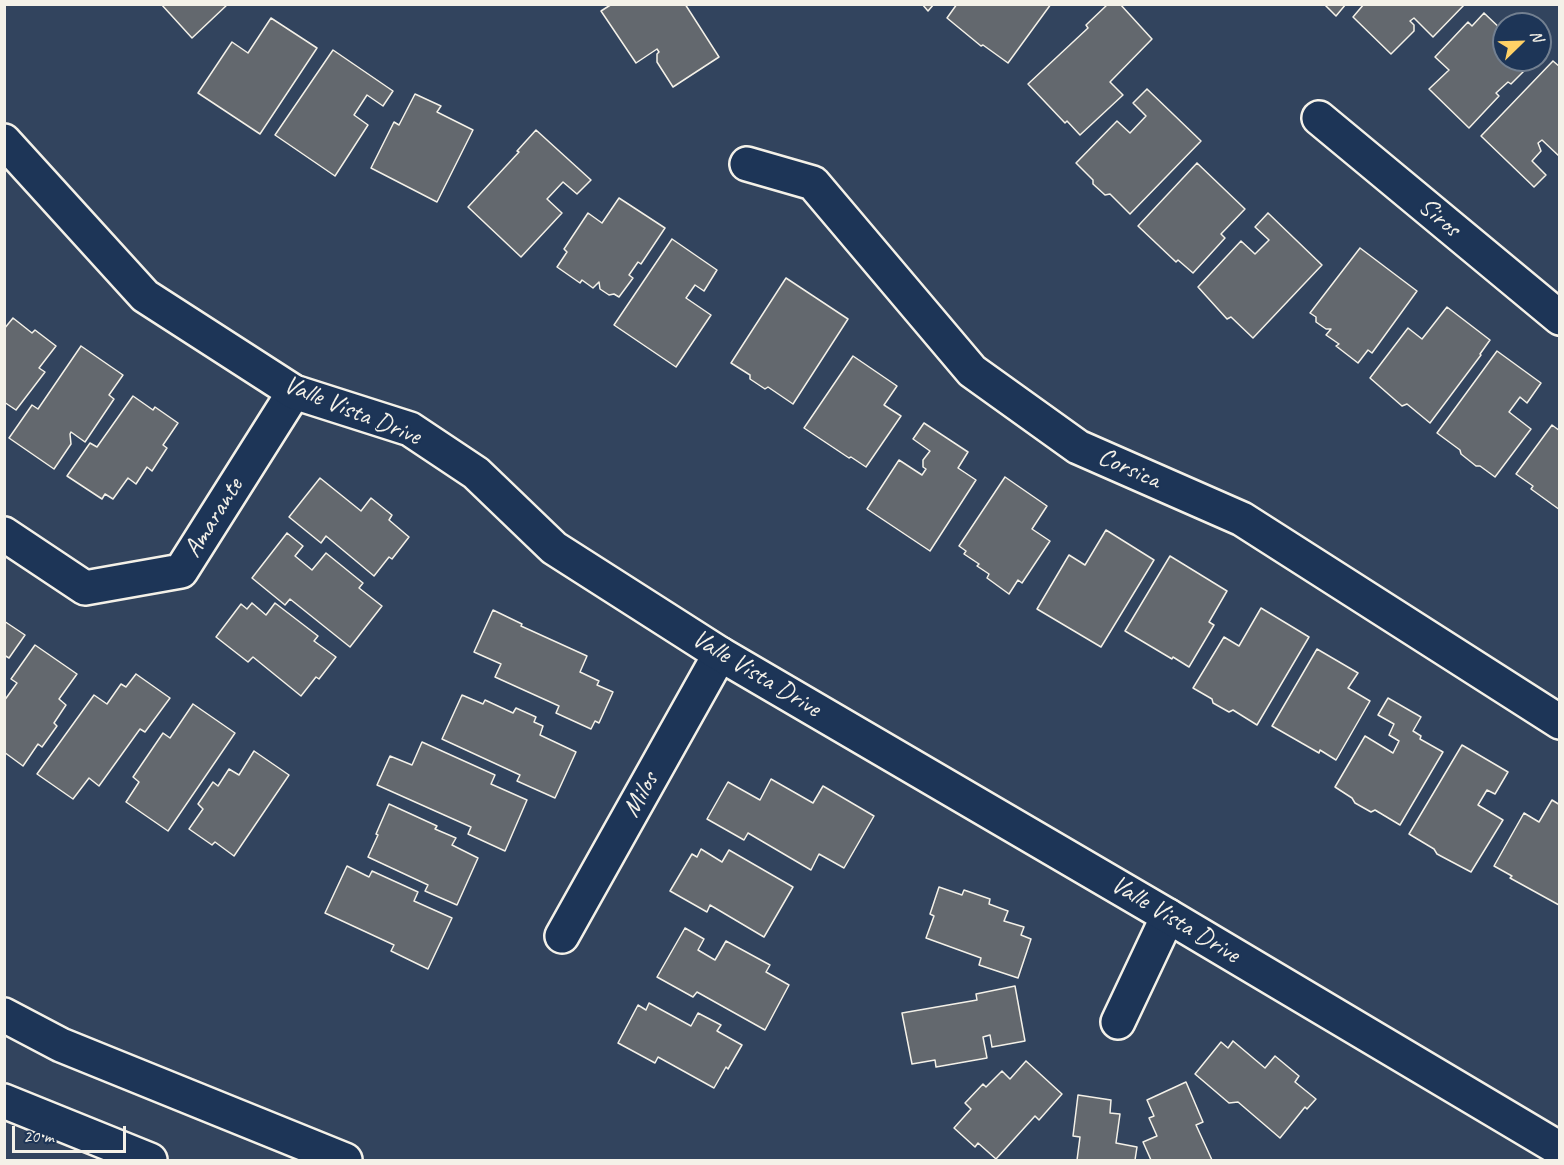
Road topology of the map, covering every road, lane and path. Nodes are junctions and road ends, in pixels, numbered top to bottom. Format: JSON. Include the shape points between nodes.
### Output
{"nodes":[{"id":1,"x":1319,"y":118,"type":"dead end"},
{"id":2,"x":4,"y":141,"type":"edge"},
{"id":3,"x":747,"y":164,"type":"dead end"},
{"id":4,"x":1560,"y":318,"type":"edge"},
{"id":5,"x":294,"y":392,"type":"junction"},
{"id":6,"x":4,"y":534,"type":"edge"},
{"id":7,"x":720,"y":654,"type":"junction"},
{"id":8,"x":1560,"y":722,"type":"edge"},
{"id":9,"x":1168,"y":916,"type":"junction"},
{"id":10,"x":562,"y":936,"type":"dead end"},
{"id":11,"x":4,"y":1015,"type":"edge"},
{"id":12,"x":1118,"y":1022,"type":"dead end"},
{"id":13,"x":4,"y":1101,"type":"edge"},
{"id":14,"x":1560,"y":1149,"type":"edge"},
{"id":15,"x":150,"y":1161,"type":"edge"},
{"id":16,"x":345,"y":1161,"type":"edge"}],
"edges":[{"from":1,"to":4,"type":"street","name":"Siros"},
{"from":2,"to":5,"type":"street","name":"Valle Vista Drive","via":[[145,296]]},
{"from":3,"to":8,"type":"street","name":"Corsica","via":[[813,183],[972,371],[1078,447],[1242,519]]},
{"from":5,"to":6,"type":"street","name":"Amarante","via":[[181,571],[85,588]]},
{"from":5,"to":7,"type":"street","name":"Valle Vista Drive","via":[[410,429],[476,473],[554,548]]},
{"from":7,"to":9,"type":"street","name":"Valle Vista Drive"},
{"from":7,"to":10,"type":"street","name":"Milos"},
{"from":9,"to":12,"type":"street"},
{"from":9,"to":14,"type":"street","name":"Valle Vista Drive"},
{"from":11,"to":16,"type":"street","via":[[61,1045]]},
{"from":13,"to":15,"type":"street"}]}
